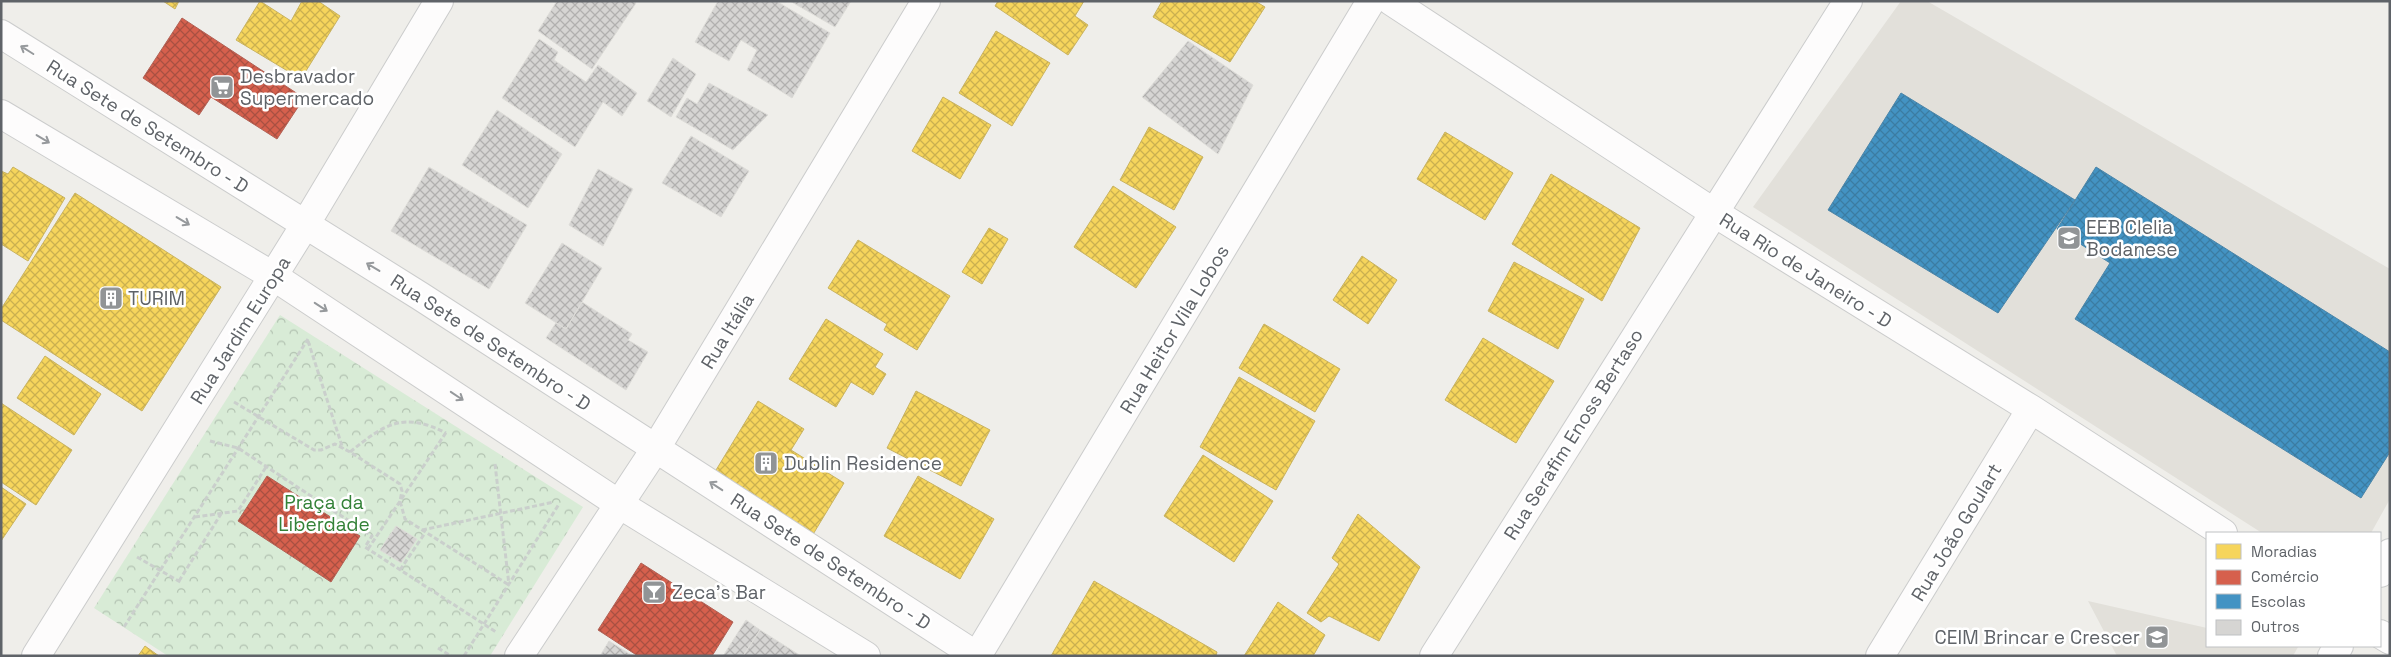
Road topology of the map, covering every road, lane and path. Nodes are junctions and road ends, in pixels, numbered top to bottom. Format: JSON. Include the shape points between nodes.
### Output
{"nodes":[{"id":1,"x":439,"y":1,"type":"edge"},
{"id":2,"x":926,"y":1,"type":"edge"},
{"id":3,"x":1371,"y":1,"type":"edge"},
{"id":4,"x":1392,"y":1,"type":"edge"},
{"id":5,"x":1848,"y":1,"type":"edge"},
{"id":6,"x":1,"y":34,"type":"edge"},
{"id":7,"x":1,"y":114,"type":"edge"},
{"id":8,"x":1713,"y":212,"type":"junction"},
{"id":9,"x":305,"y":226,"type":"junction"},
{"id":10,"x":273,"y":276,"type":"junction"},
{"id":11,"x":311,"y":335,"type":"dead end"},
{"id":12,"x":308,"y":340,"type":"junction"},
{"id":13,"x":227,"y":398,"type":"dead end"},
{"id":14,"x":2031,"y":409,"type":"junction"},
{"id":15,"x":259,"y":417,"type":"junction"},
{"id":16,"x":449,"y":429,"type":"dead end"},
{"id":17,"x":446,"y":433,"type":"junction"},
{"id":18,"x":202,"y":438,"type":"dead end"},
{"id":19,"x":238,"y":448,"type":"junction"},
{"id":20,"x":343,"y":448,"type":"junction"},
{"id":21,"x":656,"y":448,"type":"junction"},
{"id":22,"x":350,"y":452,"type":"junction"},
{"id":23,"x":495,"y":458,"type":"dead end"},
{"id":24,"x":266,"y":467,"type":"junction"},
{"id":25,"x":400,"y":501,"type":"junction"},
{"id":26,"x":619,"y":504,"type":"junction"},
{"id":27,"x":499,"y":513,"type":"junction"},
{"id":28,"x":222,"y":514,"type":"junction"},
{"id":29,"x":195,"y":517,"type":"junction"},
{"id":30,"x":424,"y":531,"type":"junction"},
{"id":31,"x":2221,"y":532,"type":"edge"},
{"id":32,"x":368,"y":549,"type":"junction"},
{"id":33,"x":130,"y":553,"type":"dead end"},
{"id":34,"x":2390,"y":553,"type":"edge"},
{"id":35,"x":160,"y":570,"type":"junction"},
{"id":36,"x":400,"y":570,"type":"junction"},
{"id":37,"x":2381,"y":571,"type":"edge"},
{"id":38,"x":509,"y":585,"type":"junction"},
{"id":39,"x":484,"y":624,"type":"junction"},
{"id":40,"x":124,"y":627,"type":"dead end"},
{"id":41,"x":511,"y":646,"type":"edge"},
{"id":42,"x":438,"y":648,"type":"dead end"},
{"id":43,"x":36,"y":656,"type":"edge"},
{"id":44,"x":451,"y":656,"type":"edge"},
{"id":45,"x":464,"y":656,"type":"edge"},
{"id":46,"x":866,"y":656,"type":"edge"},
{"id":47,"x":977,"y":656,"type":"edge"},
{"id":48,"x":1434,"y":656,"type":"edge"},
{"id":49,"x":1880,"y":656,"type":"edge"}],
"edges":[{"from":1,"to":9,"type":"street","name":"Rua Jardim Europa"},
{"from":2,"to":21,"type":"street","name":"Rua Itália"},
{"from":3,"to":47,"type":"street","name":"Rua Heitor Vila Lobos"},
{"from":4,"to":8,"type":"street","name":"Rua Rio de Janeiro - D"},
{"from":5,"to":8,"type":"street","name":"Rua Serafim Enoss Bertaso"},
{"from":9,"to":6,"type":"street","name":"Rua Sete de Setembro - D","one_way":true},
{"from":7,"to":10,"type":"street","one_way":true},
{"from":8,"to":14,"type":"street","name":"Rua Rio de Janeiro - D"},
{"from":8,"to":48,"type":"street","name":"Rua Serafim Enoss Bertaso"},
{"from":9,"to":10,"type":"street","name":"Rua Jardim Europa"},
{"from":21,"to":9,"type":"street","name":"Rua Sete de Setembro - D","one_way":true},
{"from":10,"to":26,"type":"street","one_way":true},
{"from":10,"to":43,"type":"street","name":"Rua Jardim Europa"},
{"from":11,"to":12,"type":"path"},
{"from":12,"to":15,"type":"path"},
{"from":12,"to":20,"type":"path"},
{"from":13,"to":15,"type":"path"},
{"from":14,"to":31,"type":"street","name":"Rua Rio de Janeiro - D"},
{"from":14,"to":49,"type":"street","name":"Rua João Goulart"},
{"from":15,"to":19,"type":"path"},
{"from":15,"to":20,"type":"path","via":[[314,450],[335,444]]},
{"from":16,"to":17,"type":"path"},
{"from":17,"to":22,"type":"path","via":[[419,423],[397,422],[374,433]]},
{"from":17,"to":25,"type":"path"},
{"from":18,"to":19,"type":"path"},
{"from":19,"to":24,"type":"path"},
{"from":19,"to":29,"type":"path"},
{"from":20,"to":22,"type":"path"},
{"from":21,"to":26,"type":"street","name":"Rua Itália"},
{"from":47,"to":21,"type":"street","name":"Rua Sete de Setembro - D","one_way":true},
{"from":22,"to":25,"type":"path","via":[[400,484]]},
{"from":23,"to":27,"type":"path"},
{"from":24,"to":28,"type":"path","via":[[238,512]]},
{"from":24,"to":32,"type":"path","via":[[372,536],[365,547]]},
{"from":25,"to":30,"type":"path","via":[[405,519]]},
{"from":25,"to":32,"type":"path"},
{"from":26,"to":41,"type":"street","name":"Rua Itália"},
{"from":26,"to":46,"type":"street"},
{"from":27,"to":30,"type":"path"},
{"from":27,"to":38,"type":"path"},
{"from":27,"to":38,"type":"path","via":[[562,500]]},
{"from":28,"to":29,"type":"path"},
{"from":28,"to":35,"type":"path","via":[[180,582]]},
{"from":29,"to":35,"type":"path"},
{"from":30,"to":36,"type":"path"},
{"from":30,"to":38,"type":"path"},
{"from":32,"to":36,"type":"path"},
{"from":33,"to":35,"type":"path"},
{"from":34,"to":37,"type":"street"},
{"from":35,"to":40,"type":"path"},
{"from":36,"to":39,"type":"path"},
{"from":38,"to":39,"type":"path"},
{"from":39,"to":41,"type":"path"},
{"from":39,"to":45,"type":"path"},
{"from":42,"to":44,"type":"path"}]}
